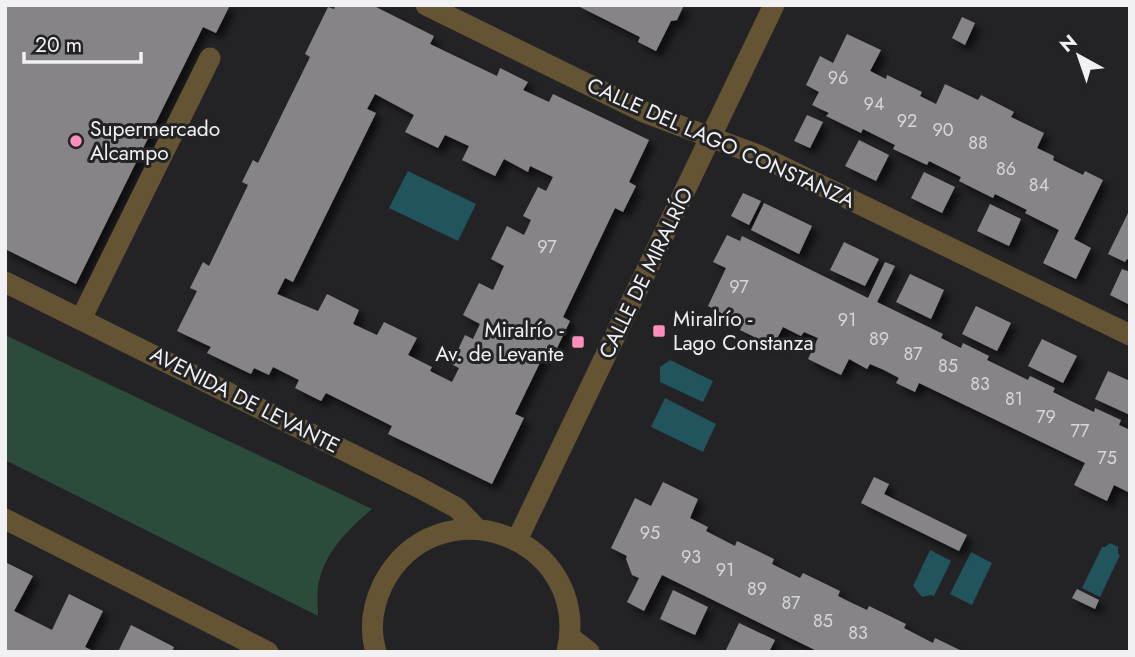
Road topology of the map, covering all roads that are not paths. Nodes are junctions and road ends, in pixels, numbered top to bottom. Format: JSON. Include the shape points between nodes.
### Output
{"nodes":[{"id":1,"x":426,"y":5,"type":"edge"},
{"id":2,"x":774,"y":5,"type":"edge"},
{"id":3,"x":210,"y":58,"type":"dead end"},
{"id":4,"x":711,"y":137,"type":"junction"},
{"id":5,"x":5,"y":282,"type":"edge"},
{"id":6,"x":81,"y":318,"type":"junction"},
{"id":7,"x":1130,"y":335,"type":"edge"},
{"id":8,"x":5,"y":519,"type":"edge"},
{"id":9,"x":477,"y":529,"type":"junction"},
{"id":10,"x":517,"y":540,"type":"junction"},
{"id":11,"x":569,"y":644,"type":"edge"},
{"id":12,"x":268,"y":652,"type":"edge"},
{"id":13,"x":376,"y":652,"type":"edge"},
{"id":14,"x":589,"y":652,"type":"edge"}],
"edges":[{"from":1,"to":4,"type":"street","name":"CALLE DEL LAGO CONSTANZA","via":[[646,113]]},
{"from":2,"to":4,"type":"street","name":"CALLE DE MIRALRÍO"},
{"from":3,"to":6,"type":"street"},
{"from":4,"to":7,"type":"street","name":"CALLE DEL LAGO CONSTANZA","via":[[758,155]]},
{"from":4,"to":10,"type":"street","name":"CALLE DE MIRALRÍO"},
{"from":5,"to":6,"type":"street","name":"AVENIDA DE LEVANTE"},
{"from":6,"to":9,"type":"street","name":"AVENIDA DE LEVANTE","via":[[420,488],[457,508]]},
{"from":8,"to":12,"type":"street"},
{"from":9,"to":10,"type":"street"},
{"from":9,"to":13,"type":"street","via":[[428,539],[390,572],[378,594],[373,618]]},
{"from":10,"to":11,"type":"street","via":[[536,552],[563,591],[570,613]]},
{"from":11,"to":14,"type":"street"}]}
